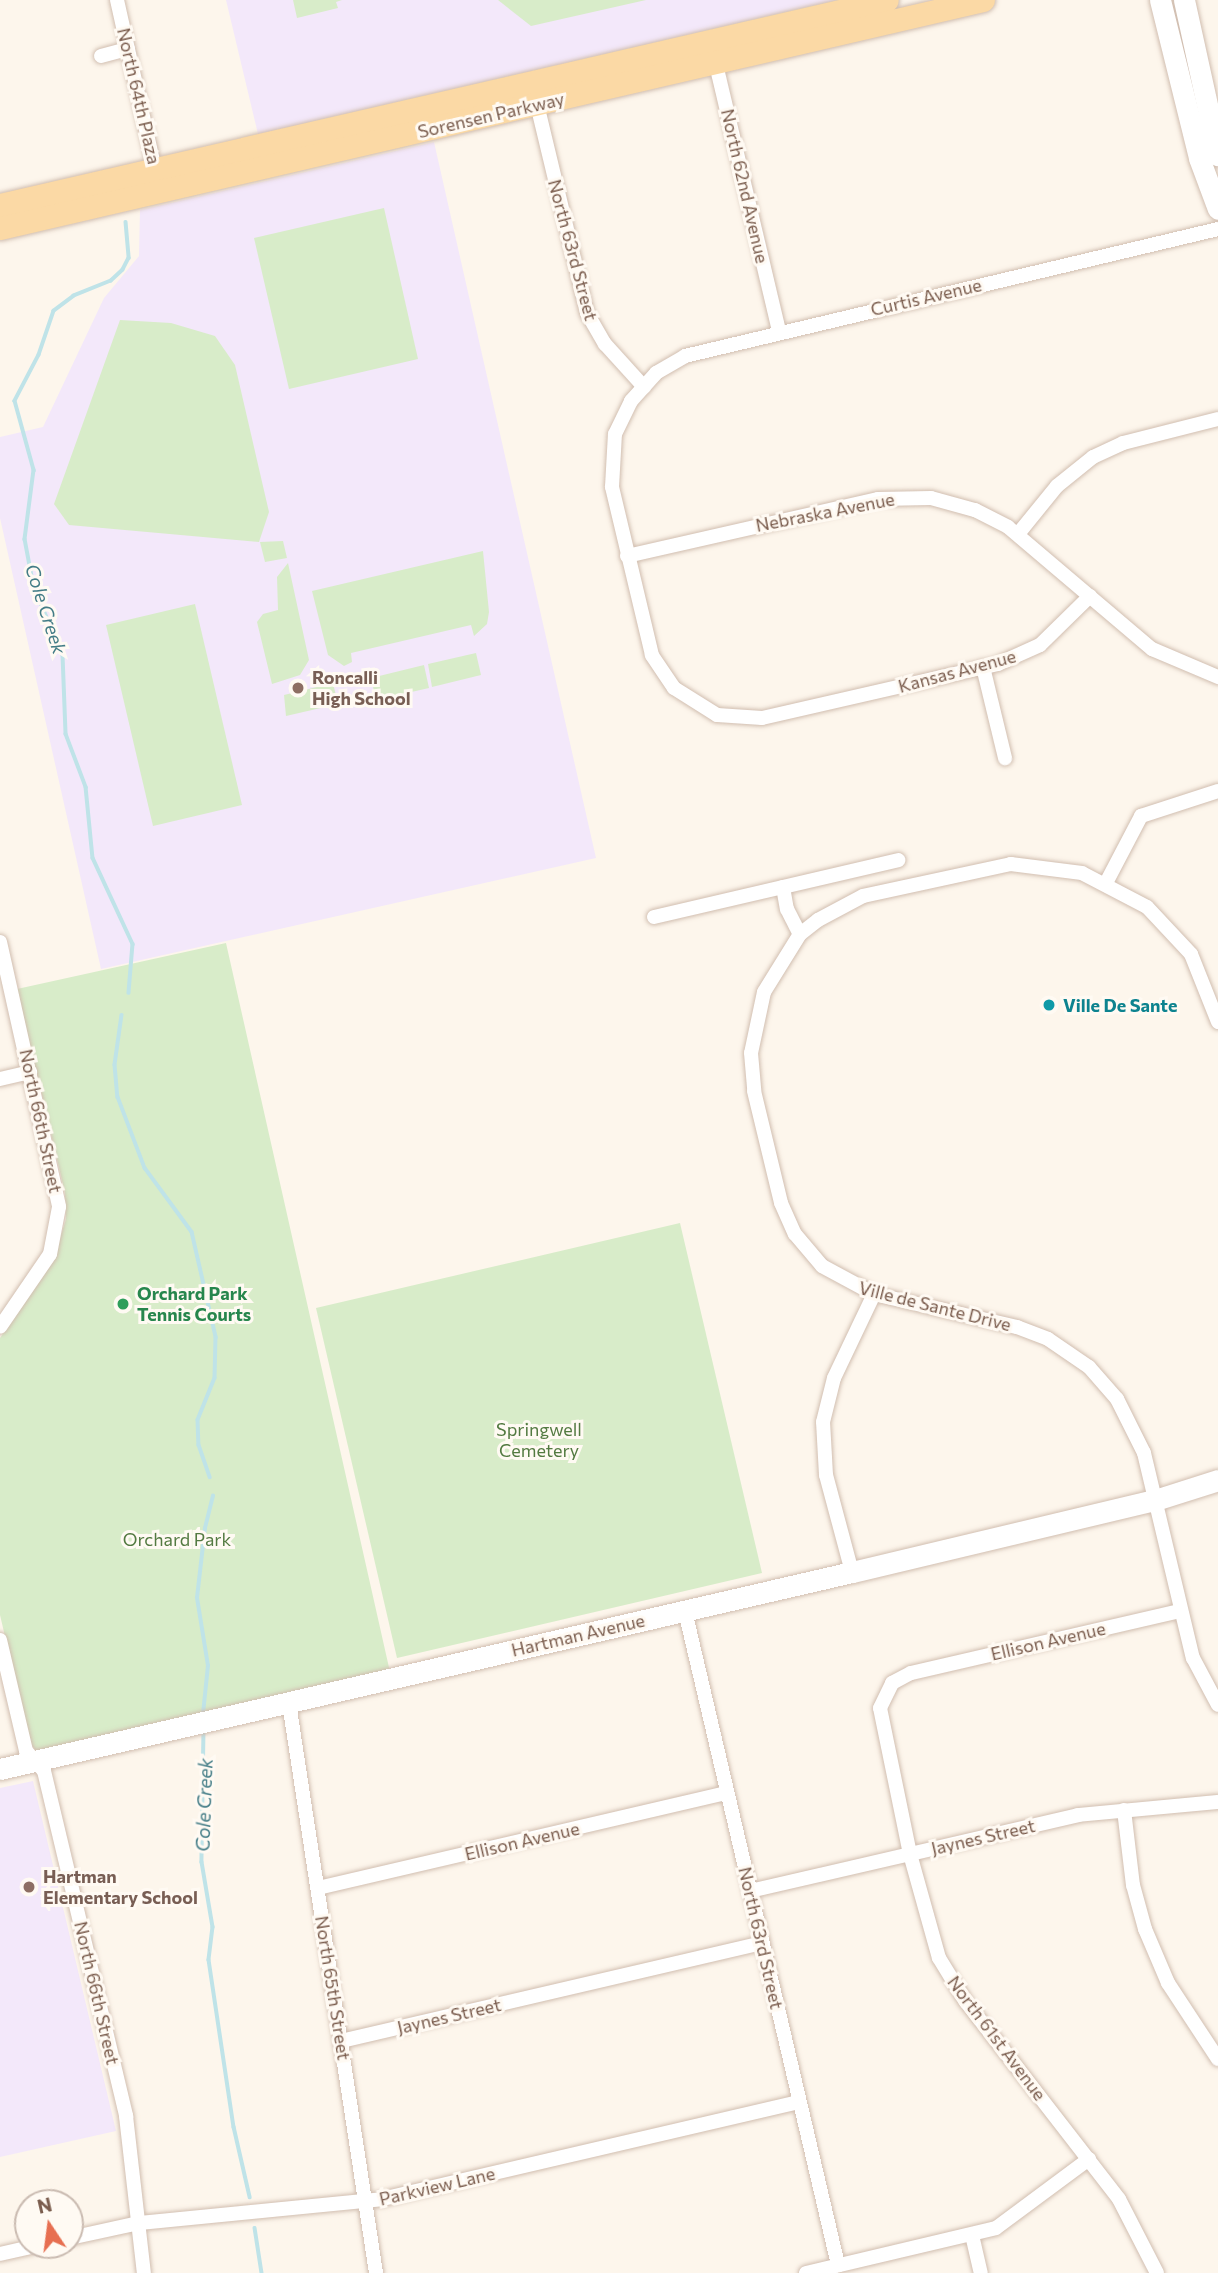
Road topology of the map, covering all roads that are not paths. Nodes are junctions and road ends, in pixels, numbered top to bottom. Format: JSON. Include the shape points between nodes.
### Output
{"nodes":[{"id":1,"x":117,"y":0,"type":"edge"},
{"id":2,"x":887,"y":0,"type":"edge"},
{"id":3,"x":983,"y":0,"type":"edge"},
{"id":4,"x":1160,"y":0,"type":"edge"},
{"id":5,"x":1184,"y":0,"type":"edge"},
{"id":6,"x":128,"y":49,"type":"junction"},
{"id":7,"x":713,"y":52,"type":"junction"},
{"id":8,"x":102,"y":56,"type":"dead end"},
{"id":9,"x":534,"y":93,"type":"junction"},
{"id":10,"x":1218,"y":155,"type":"edge"},
{"id":11,"x":158,"y":181,"type":"junction"},
{"id":12,"x":0,"y":205,"type":"edge"},
{"id":13,"x":1218,"y":209,"type":"edge"},
{"id":14,"x":0,"y":228,"type":"edge"},
{"id":15,"x":1218,"y":229,"type":"edge"},
{"id":16,"x":779,"y":331,"type":"junction"},
{"id":17,"x":644,"y":387,"type":"junction"},
{"id":18,"x":1218,"y":419,"type":"edge"},
{"id":19,"x":1018,"y":534,"type":"junction"},
{"id":20,"x":627,"y":556,"type":"junction"},
{"id":21,"x":1090,"y":596,"type":"junction"},
{"id":22,"x":984,"y":667,"type":"junction"},
{"id":23,"x":1218,"y":677,"type":"edge"},
{"id":24,"x":1005,"y":758,"type":"dead end"},
{"id":25,"x":1218,"y":791,"type":"edge"},
{"id":26,"x":898,"y":860,"type":"dead end"},
{"id":27,"x":1106,"y":883,"type":"junction"},
{"id":28,"x":783,"y":887,"type":"junction"},
{"id":29,"x":654,"y":917,"type":"dead end"},
{"id":30,"x":800,"y":934,"type":"junction"},
{"id":31,"x":0,"y":942,"type":"edge"},
{"id":32,"x":1218,"y":1022,"type":"edge"},
{"id":33,"x":30,"y":1072,"type":"junction"},
{"id":34,"x":0,"y":1079,"type":"edge"},
{"id":35,"x":874,"y":1294,"type":"junction"},
{"id":36,"x":3,"y":1317,"type":"edge"},
{"id":37,"x":1218,"y":1480,"type":"edge"},
{"id":38,"x":1218,"y":1492,"type":"edge"},
{"id":39,"x":1155,"y":1500,"type":"junction"},
{"id":40,"x":852,"y":1572,"type":"junction"},
{"id":41,"x":685,"y":1611,"type":"junction"},
{"id":42,"x":1180,"y":1611,"type":"junction"},
{"id":43,"x":0,"y":1640,"type":"edge"},
{"id":44,"x":883,"y":1695,"type":"joint"},
{"id":45,"x":289,"y":1703,"type":"junction"},
{"id":46,"x":1218,"y":1705,"type":"edge"},
{"id":47,"x":35,"y":1761,"type":"junction"},
{"id":48,"x":0,"y":1769,"type":"edge"},
{"id":49,"x":727,"y":1793,"type":"junction"},
{"id":50,"x":1218,"y":1802,"type":"edge"},
{"id":51,"x":1124,"y":1811,"type":"junction"},
{"id":52,"x":910,"y":1854,"type":"junction"},
{"id":53,"x":318,"y":1888,"type":"junction"},
{"id":54,"x":750,"y":1891,"type":"junction"},
{"id":55,"x":762,"y":1943,"type":"junction"},
{"id":56,"x":341,"y":2041,"type":"junction"},
{"id":57,"x":1218,"y":2059,"type":"edge"},
{"id":58,"x":799,"y":2102,"type":"junction"},
{"id":59,"x":1089,"y":2159,"type":"junction"},
{"id":60,"x":365,"y":2202,"type":"junction"},
{"id":61,"x":139,"y":2223,"type":"junction"},
{"id":62,"x":84,"y":2235,"type":"edge"},
{"id":63,"x":972,"y":2235,"type":"junction"},
{"id":64,"x":838,"y":2265,"type":"junction"},
{"id":65,"x":144,"y":2273,"type":"edge"},
{"id":66,"x":376,"y":2273,"type":"edge"},
{"id":67,"x":806,"y":2273,"type":"edge"},
{"id":68,"x":981,"y":2273,"type":"edge"},
{"id":69,"x":1157,"y":2273,"type":"edge"}],
"edges":[{"from":1,"to":6,"type":"street","name":"North 64th Plaza"},
{"from":2,"to":7,"type":"main road","name":"Sorensen Parkway"},
{"from":3,"to":7,"type":"main road","name":"Sorensen Parkway"},
{"from":4,"to":13,"type":"main road","via":[[1199,158]]},
{"from":5,"to":10,"type":"main road"},
{"from":6,"to":8,"type":"street"},
{"from":6,"to":11,"type":"street","name":"North 64th Plaza"},
{"from":7,"to":9,"type":"main road","name":"Sorensen Parkway"},
{"from":7,"to":16,"type":"street","name":"North 62nd Avenue"},
{"from":9,"to":11,"type":"main road","name":"Sorensen Parkway"},
{"from":9,"to":17,"type":"street","name":"North 63rd Street","via":[[587,313],[605,344]]},
{"from":11,"to":12,"type":"main road","name":"Sorensen Parkway"},
{"from":11,"to":14,"type":"main road","name":"Sorensen Parkway"},
{"from":15,"to":16,"type":"street","name":"Curtis Avenue"},
{"from":16,"to":17,"type":"street","name":"Curtis Avenue","via":[[685,356]]},
{"from":17,"to":20,"type":"street","via":[[622,417],[611,454],[612,486]]},
{"from":18,"to":19,"type":"street","via":[[1132,440],[1093,457],[1057,486]]},
{"from":19,"to":20,"type":"street","name":"Nebraska Avenue","via":[[961,505],[900,496]]},
{"from":19,"to":21,"type":"street","name":"Nebraska Avenue"},
{"from":20,"to":22,"type":"street","name":"Kansas Avenue","via":[[652,655],[674,688],[695,705],[727,717],[762,718]]},
{"from":21,"to":22,"type":"street","name":"Kansas Avenue","via":[[1040,645]]},
{"from":21,"to":23,"type":"street","via":[[1152,649]]},
{"from":22,"to":24,"type":"street"},
{"from":25,"to":27,"type":"street","via":[[1140,816]]},
{"from":26,"to":28,"type":"street"},
{"from":27,"to":30,"type":"street","name":"Ville de Sante Drive","via":[[1040,864],[981,868],[863,896]]},
{"from":27,"to":32,"type":"street","name":"Ville de Sante Drive","via":[[1147,907],[1173,931],[1199,970]]},
{"from":28,"to":29,"type":"street"},
{"from":28,"to":30,"type":"street","via":[[787,909]]},
{"from":30,"to":35,"type":"street","name":"Ville de Sante Drive","via":[[776,967],[758,1009],[751,1053],[754,1091],[781,1203],[795,1234],[822,1266]]},
{"from":31,"to":33,"type":"street","name":"North 66th Street"},
{"from":33,"to":34,"type":"street"},
{"from":33,"to":36,"type":"street","name":"North 66th Street","via":[[57,1191],[57,1230],[43,1267]]},
{"from":35,"to":39,"type":"street","name":"Ville de Sante Drive","via":[[1017,1326],[1074,1355],[1103,1381],[1128,1416],[1144,1453]]},
{"from":35,"to":40,"type":"street","via":[[834,1378],[822,1422],[826,1475]]},
{"from":37,"to":39,"type":"main road","name":"Hartman Avenue"},
{"from":38,"to":39,"type":"main road","name":"Hartman Avenue"},
{"from":39,"to":40,"type":"main road","name":"Hartman Avenue"},
{"from":39,"to":42,"type":"street","name":"Ville de Sante Drive"},
{"from":40,"to":41,"type":"main road","name":"Hartman Avenue"},
{"from":41,"to":45,"type":"main road","name":"Hartman Avenue"},
{"from":41,"to":49,"type":"street","name":"North 63rd Street"},
{"from":42,"to":44,"type":"street","name":"Ellison Avenue","via":[[911,1673],[892,1683]]},
{"from":42,"to":46,"type":"street","name":"Ville de Sante Drive","via":[[1193,1658]]},
{"from":43,"to":47,"type":"street","name":"North 66th Street","via":[[26,1751]]},
{"from":44,"to":52,"type":"street","name":"North 61st Avenue","via":[[879,1720]]},
{"from":45,"to":47,"type":"main road","name":"Hartman Avenue"},
{"from":45,"to":53,"type":"street","name":"North 65th Street"},
{"from":47,"to":48,"type":"main road","name":"Hartman Avenue"},
{"from":47,"to":61,"type":"street","name":"North 66th Street","via":[[44,1771],[126,2116]]},
{"from":49,"to":53,"type":"street","name":"Ellison Avenue"},
{"from":49,"to":54,"type":"street","name":"North 63rd Street"},
{"from":50,"to":51,"type":"street","name":"Jaynes Street"},
{"from":51,"to":52,"type":"street","name":"Jaynes Street","via":[[1078,1815]]},
{"from":51,"to":57,"type":"street","via":[[1133,1885],[1145,1929],[1168,1983]]},
{"from":52,"to":54,"type":"street","name":"Jaynes Street"},
{"from":52,"to":59,"type":"street","name":"North 61st Avenue","via":[[929,1933],[950,1978]]},
{"from":53,"to":56,"type":"street","name":"North 65th Street"},
{"from":54,"to":55,"type":"street","name":"North 63rd Street"},
{"from":55,"to":56,"type":"street","name":"Jaynes Street"},
{"from":55,"to":58,"type":"street","name":"North 63rd Street"},
{"from":56,"to":60,"type":"street","name":"North 65th Street"},
{"from":58,"to":60,"type":"street","name":"Parkview Lane"},
{"from":58,"to":64,"type":"street","name":"North 63rd Street"},
{"from":59,"to":63,"type":"street","via":[[1009,2222]]},
{"from":59,"to":69,"type":"street","name":"North 61st Avenue","via":[[1119,2199]]},
{"from":60,"to":61,"type":"street","name":"Parkview Lane"},
{"from":60,"to":66,"type":"street","name":"North 65th Street"},
{"from":61,"to":62,"type":"street","name":"Parkview Lane"},
{"from":61,"to":65,"type":"street","name":"North 66th Street"},
{"from":63,"to":64,"type":"street"},
{"from":63,"to":68,"type":"street"},
{"from":64,"to":67,"type":"street"}]}
